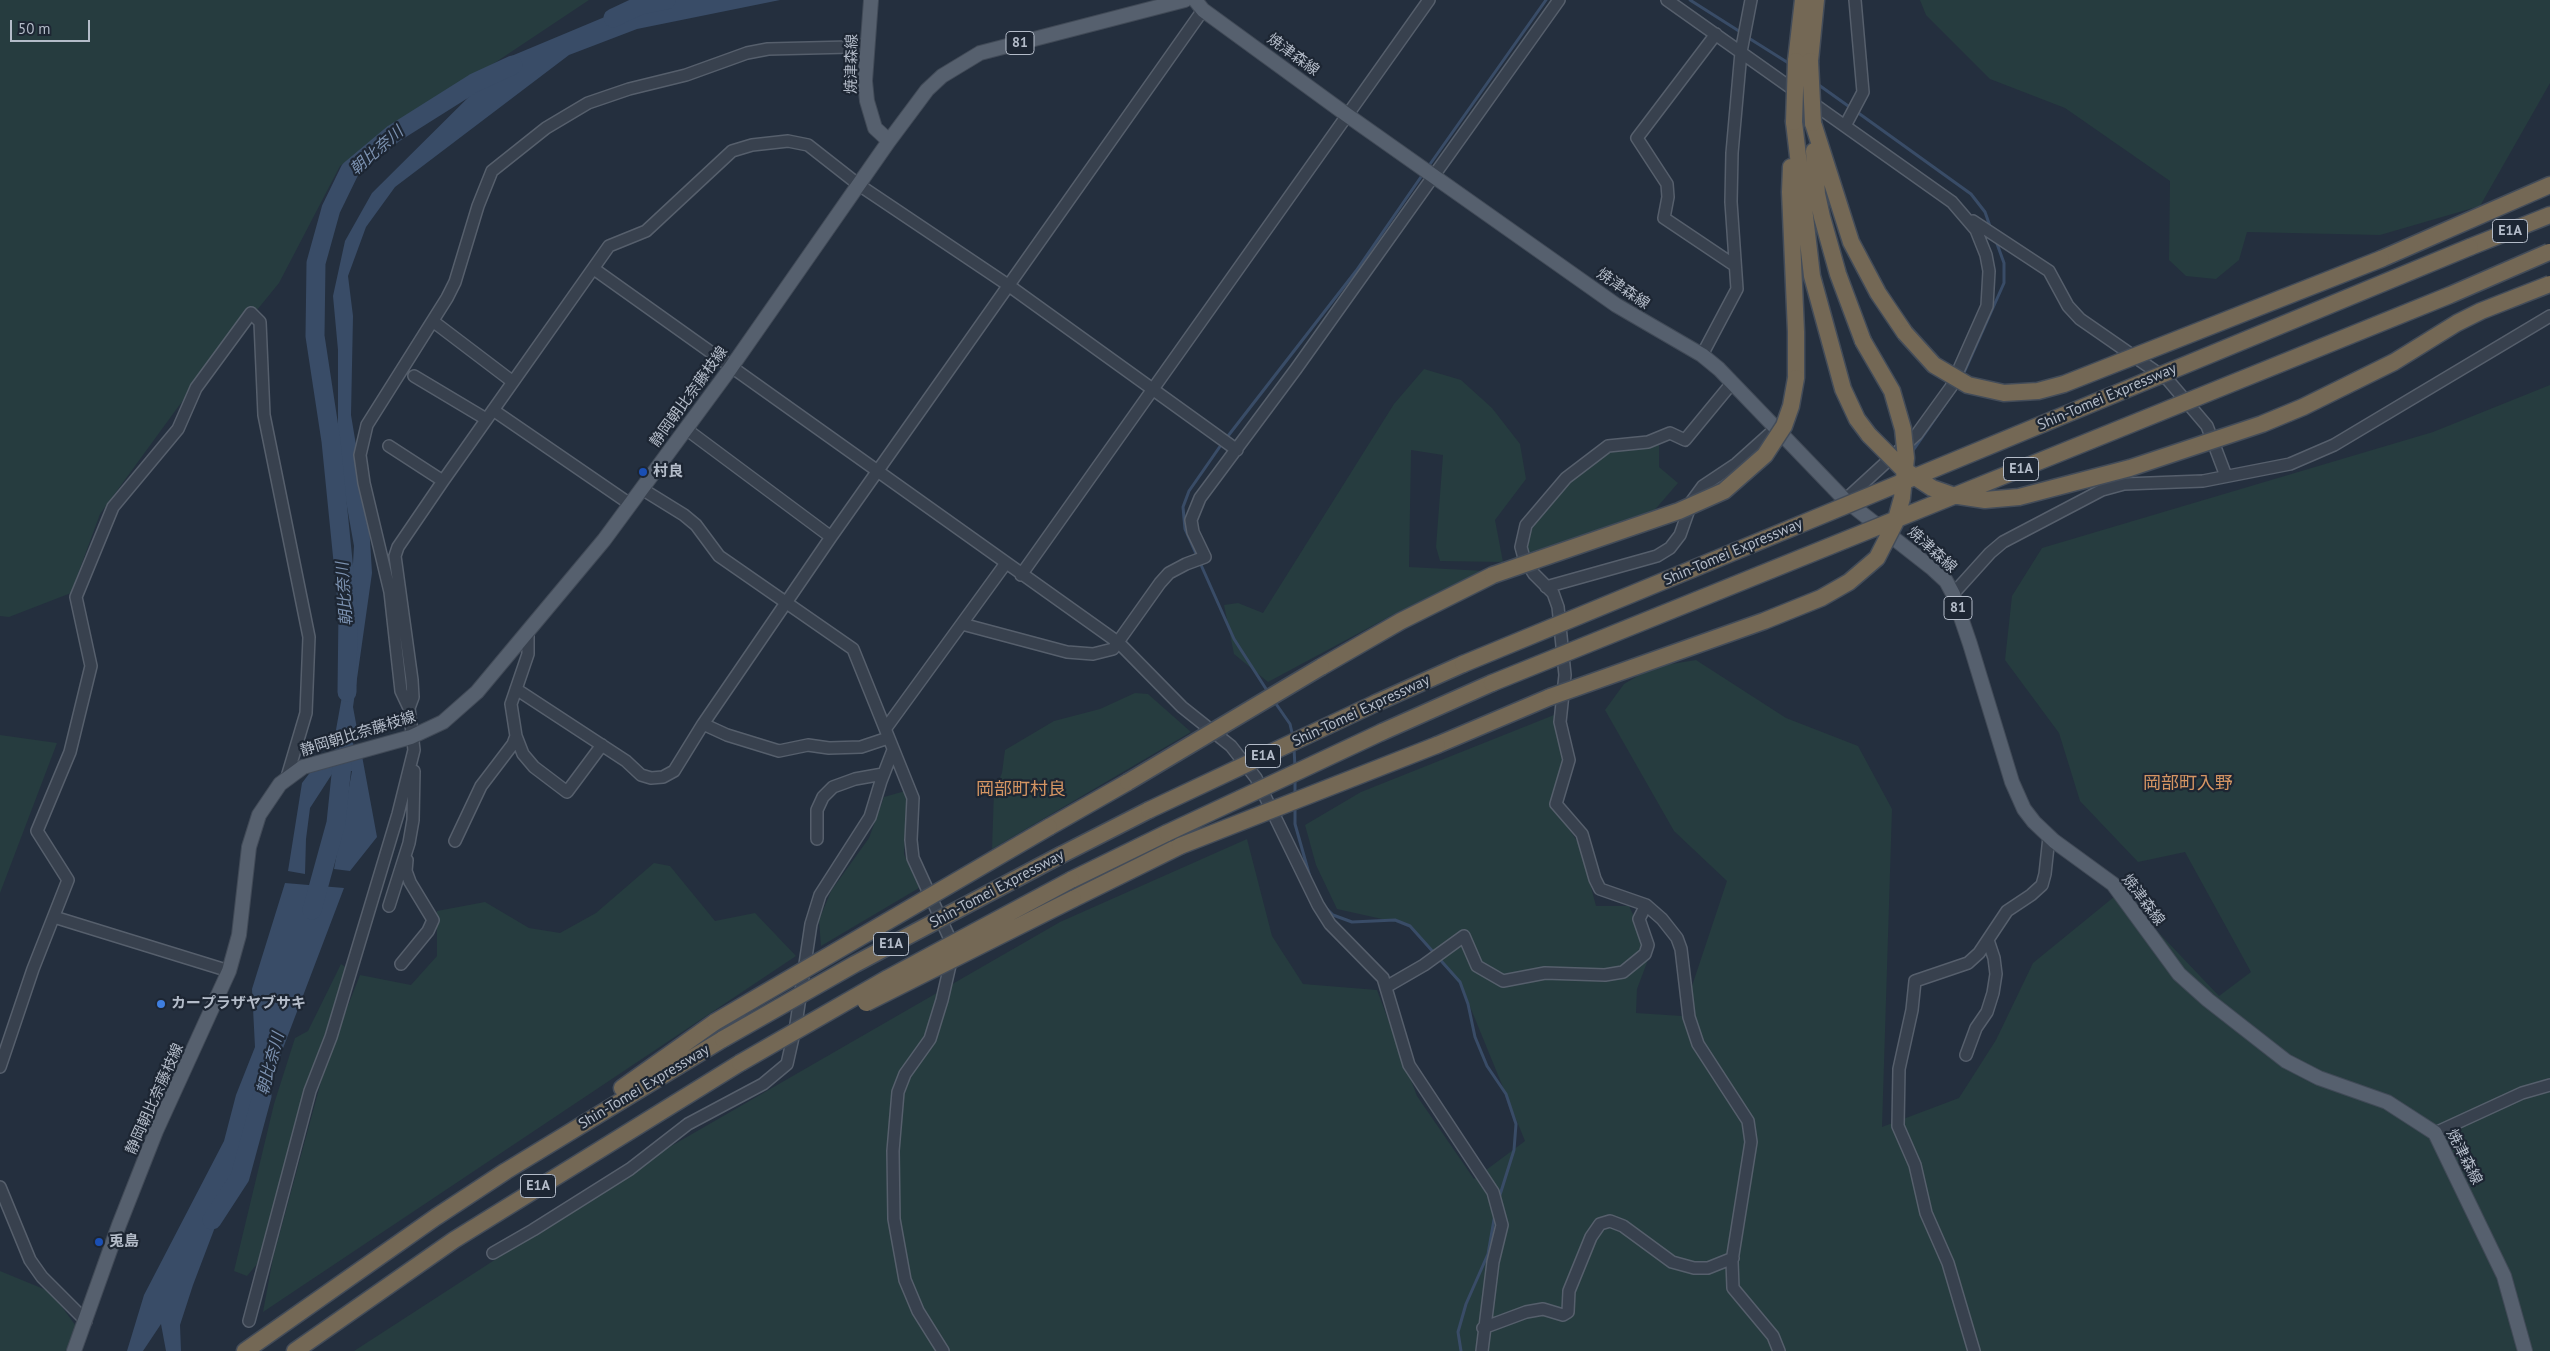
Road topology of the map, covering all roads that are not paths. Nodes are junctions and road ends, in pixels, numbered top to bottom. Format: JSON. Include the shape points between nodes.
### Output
{"nodes":[{"id":1,"x":871,"y":0,"type":"edge"},
{"id":2,"x":1185,"y":0,"type":"edge"},
{"id":3,"x":1429,"y":0,"type":"edge"},
{"id":4,"x":1559,"y":0,"type":"edge"},
{"id":5,"x":1667,"y":0,"type":"edge"},
{"id":6,"x":1751,"y":0,"type":"edge"},
{"id":7,"x":1803,"y":0,"type":"edge"},
{"id":8,"x":1816,"y":0,"type":"edge"},
{"id":9,"x":1855,"y":0,"type":"edge"},
{"id":10,"x":1199,"y":5,"type":"edge"},
{"id":11,"x":1716,"y":34,"type":"junction"},
{"id":12,"x":868,"y":38,"type":"junction"},
{"id":13,"x":1741,"y":52,"type":"junction"},
{"id":14,"x":1803,"y":61,"type":"junction"},
{"id":15,"x":1347,"y":115,"type":"junction"},
{"id":16,"x":1794,"y":122,"type":"junction"},
{"id":17,"x":1813,"y":123,"type":"junction"},
{"id":18,"x":1844,"y":126,"type":"junction"},
{"id":19,"x":889,"y":142,"type":"junction"},
{"id":20,"x":1434,"y":175,"type":"junction"},
{"id":21,"x":859,"y":185,"type":"junction"},
{"id":22,"x":2550,"y":185,"type":"edge"},
{"id":23,"x":2550,"y":215,"type":"edge"},
{"id":24,"x":1967,"y":217,"type":"junction"},
{"id":25,"x":2550,"y":251,"type":"edge"},
{"id":26,"x":1734,"y":265,"type":"junction"},
{"id":27,"x":594,"y":270,"type":"junction"},
{"id":28,"x":2550,"y":284,"type":"edge"},
{"id":29,"x":1008,"y":285,"type":"junction"},
{"id":30,"x":2550,"y":316,"type":"edge"},
{"id":31,"x":434,"y":322,"type":"junction"},
{"id":32,"x":1702,"y":355,"type":"junction"},
{"id":33,"x":730,"y":369,"type":"junction"},
{"id":34,"x":414,"y":376,"type":"dead end"},
{"id":35,"x":513,"y":382,"type":"junction"},
{"id":36,"x":1732,"y":383,"type":"junction"},
{"id":37,"x":1151,"y":390,"type":"junction"},
{"id":38,"x":490,"y":415,"type":"junction"},
{"id":39,"x":686,"y":429,"type":"junction"},
{"id":40,"x":1775,"y":429,"type":"junction"},
{"id":41,"x":389,"y":446,"type":"dead end"},
{"id":42,"x":1237,"y":450,"type":"junction"},
{"id":43,"x":878,"y":473,"type":"junction"},
{"id":44,"x":2226,"y":476,"type":"junction"},
{"id":45,"x":443,"y":480,"type":"junction"},
{"id":46,"x":642,"y":489,"type":"junction"},
{"id":47,"x":1845,"y":500,"type":"junction"},
{"id":48,"x":630,"y":504,"type":"junction"},
{"id":49,"x":831,"y":537,"type":"junction"},
{"id":50,"x":1006,"y":563,"type":"junction"},
{"id":51,"x":1021,"y":575,"type":"junction"},
{"id":52,"x":1546,"y":587,"type":"junction"},
{"id":53,"x":1953,"y":594,"type":"junction"},
{"id":54,"x":785,"y":604,"type":"junction"},
{"id":55,"x":962,"y":624,"type":"junction"},
{"id":56,"x":528,"y":633,"type":"junction"},
{"id":57,"x":1119,"y":643,"type":"junction"},
{"id":58,"x":516,"y":689,"type":"junction"},
{"id":59,"x":409,"y":708,"type":"junction"},
{"id":60,"x":703,"y":724,"type":"junction"},
{"id":61,"x":887,"y":733,"type":"junction"},
{"id":62,"x":516,"y":736,"type":"junction"},
{"id":63,"x":413,"y":743,"type":"junction"},
{"id":64,"x":602,"y":745,"type":"junction"},
{"id":65,"x":893,"y":750,"type":"junction"},
{"id":66,"x":883,"y":774,"type":"junction"},
{"id":67,"x":287,"y":777,"type":"junction"},
{"id":68,"x":2049,"y":837,"type":"junction"},
{"id":69,"x":817,"y":839,"type":"dead end"},
{"id":70,"x":456,"y":841,"type":"dead end"},
{"id":71,"x":409,"y":843,"type":"junction"},
{"id":72,"x":1646,"y":905,"type":"junction"},
{"id":73,"x":388,"y":906,"type":"dead end"},
{"id":74,"x":54,"y":917,"type":"junction"},
{"id":75,"x":1988,"y":940,"type":"junction"},
{"id":76,"x":401,"y":964,"type":"dead end"},
{"id":77,"x":228,"y":971,"type":"junction"},
{"id":78,"x":1386,"y":987,"type":"junction"},
{"id":79,"x":1966,"y":1055,"type":"dead end"},
{"id":80,"x":740,"y":1063,"type":"junction"},
{"id":81,"x":0,"y":1067,"type":"edge"},
{"id":82,"x":2550,"y":1085,"type":"edge"},
{"id":83,"x":2435,"y":1133,"type":"junction"},
{"id":84,"x":506,"y":1171,"type":"junction"},
{"id":85,"x":0,"y":1187,"type":"edge"},
{"id":86,"x":493,"y":1253,"type":"dead end"},
{"id":87,"x":1733,"y":1258,"type":"junction"},
{"id":88,"x":249,"y":1320,"type":"dead end"},
{"id":89,"x":86,"y":1321,"type":"junction"},
{"id":90,"x":1483,"y":1328,"type":"junction"},
{"id":91,"x":74,"y":1351,"type":"edge"},
{"id":92,"x":244,"y":1351,"type":"edge"},
{"id":93,"x":295,"y":1351,"type":"edge"},
{"id":94,"x":942,"y":1351,"type":"edge"},
{"id":95,"x":1482,"y":1351,"type":"edge"},
{"id":96,"x":1778,"y":1351,"type":"edge"},
{"id":97,"x":1974,"y":1351,"type":"edge"},
{"id":98,"x":2525,"y":1351,"type":"edge"}],
"edges":[{"from":1,"to":12,"type":"main road","name":"焼津森線"},
{"from":2,"to":19,"type":"main road","number":"81","via":[[980,53],[960,63],[927,90]]},
{"from":3,"to":15,"type":"street"},
{"from":4,"to":20,"type":"street"},
{"from":5,"to":11,"type":"street"},
{"from":6,"to":13,"type":"street"},
{"from":7,"to":14,"type":"highway"},
{"from":8,"to":14,"type":"highway"},
{"from":9,"to":18,"type":"street","via":[[1863,92]]},
{"from":10,"to":15,"type":"main road","name":"焼津森線","number":"81"},
{"from":10,"to":29,"type":"street"},
{"from":11,"to":13,"type":"street"},
{"from":11,"to":26,"type":"street","via":[[1637,138],[1667,184],[1664,218]]},
{"from":12,"to":19,"type":"main road","name":"焼津森線","via":[[867,101],[875,128]]},
{"from":12,"to":31,"type":"street","via":[[850,47],[768,49],[747,53],[686,75],[588,103],[546,128],[492,171],[455,282]]},
{"from":13,"to":18,"type":"street"},
{"from":13,"to":26,"type":"street","via":[[1732,153]]},
{"from":14,"to":16,"type":"highway","bridge":true},
{"from":14,"to":17,"type":"highway","bridge":true},
{"from":15,"to":20,"type":"main road","name":"焼津森線","number":"81"},
{"from":15,"to":37,"type":"street"},
{"from":16,"to":28,"type":"highway","bridge":true,"via":[[1812,276],[1843,389],[1857,419],[1903,469],[1932,488],[1952,495],[1985,500],[2019,496],[2130,468],[2262,424],[2394,362],[2481,311]]},
{"from":16,"to":84,"type":"highway","bridge":true,"via":[[1790,192],[1796,378],[1792,406],[1765,456],[1724,491],[1679,511],[1493,575],[1401,621],[715,1022]]},
{"from":17,"to":22,"type":"highway","bridge":true,"via":[[1851,242],[1878,293],[1905,332],[1934,365],[1959,381],[1990,391],[2038,391],[2064,384],[2381,258]]},
{"from":17,"to":80,"type":"highway","bridge":true,"via":[[1817,194],[1838,274],[1863,341],[1892,391],[1903,429],[1906,458],[1903,492],[1895,523],[1873,562],[1822,598],[1550,697],[1180,846]]},
{"from":18,"to":24,"type":"street","via":[[1952,202]]},
{"from":19,"to":21,"type":"main road","name":"静岡朝比奈藤枝線"},
{"from":20,"to":32,"type":"main road","name":"焼津森線","number":"81","via":[[1616,305]]},
{"from":20,"to":42,"type":"street"},
{"from":21,"to":27,"type":"street","via":[[808,145],[795,141],[752,145],[732,151],[646,231],[609,246]]},
{"from":21,"to":29,"type":"street"},
{"from":21,"to":33,"type":"main road","name":"静岡朝比奈藤枝線"},
{"from":23,"to":84,"type":"highway","name":"Shin-Tomei Expressway","number":"E1A","bridge":true,"via":[[1463,664],[1376,703],[1149,810],[855,964],[723,1039]]},
{"from":24,"to":44,"type":"street","via":[[2049,271],[2068,306],[2080,319],[2168,380],[2208,426]]},
{"from":24,"to":47,"type":"street","via":[[1981,242],[1989,271],[1987,306],[1951,387],[1933,413],[1917,434]]},
{"from":25,"to":80,"type":"highway","name":"Shin-Tomei Expressway","number":"E1A","bridge":true,"via":[[2441,299],[1492,683],[1382,732],[1071,880],[888,978]]},
{"from":26,"to":32,"type":"street","via":[[1736,294]]},
{"from":27,"to":33,"type":"street"},
{"from":27,"to":35,"type":"street"},
{"from":29,"to":37,"type":"street"},
{"from":29,"to":43,"type":"street"},
{"from":30,"to":44,"type":"street","via":[[2323,450],[2290,464]]},
{"from":31,"to":35,"type":"street"},
{"from":31,"to":59,"type":"street","via":[[367,426],[360,455],[390,592],[401,692]]},
{"from":32,"to":36,"type":"main road","name":"焼津森線","number":"81"},
{"from":33,"to":39,"type":"main road","name":"静岡朝比奈藤枝線"},
{"from":33,"to":43,"type":"street"},
{"from":34,"to":38,"type":"street"},
{"from":35,"to":38,"type":"street"},
{"from":36,"to":40,"type":"main road","name":"焼津森線","number":"81"},
{"from":36,"to":52,"type":"street","via":[[1684,440],[1670,433],[1648,442],[1608,446],[1566,478],[1526,525],[1521,547],[1524,558]]},
{"from":37,"to":42,"type":"street"},
{"from":37,"to":51,"type":"street"},
{"from":38,"to":45,"type":"street"},
{"from":38,"to":48,"type":"street"},
{"from":39,"to":46,"type":"main road","name":"静岡朝比奈藤枝線"},
{"from":39,"to":49,"type":"street"},
{"from":40,"to":47,"type":"main road","name":"焼津森線","number":"81"},
{"from":40,"to":52,"type":"street","via":[[1736,464],[1702,486],[1692,501],[1680,535],[1670,548],[1657,556]]},
{"from":41,"to":45,"type":"street"},
{"from":42,"to":57,"type":"street","via":[[1194,509],[1193,532],[1205,557],[1170,573],[1160,583]]},
{"from":43,"to":49,"type":"street"},
{"from":43,"to":50,"type":"street"},
{"from":44,"to":53,"type":"street","via":[[2202,481],[2124,484],[2102,490],[2004,542]]},
{"from":45,"to":59,"type":"street","via":[[395,556],[414,697]]},
{"from":46,"to":48,"type":"main road","name":"静岡朝比奈藤枝線"},
{"from":46,"to":54,"type":"street","via":[[684,515],[696,525],[719,556]]},
{"from":47,"to":53,"type":"main road","name":"焼津森線","number":"81","via":[[1933,568]]},
{"from":48,"to":56,"type":"main road","name":"静岡朝比奈藤枝線"},
{"from":49,"to":54,"type":"street"},
{"from":50,"to":51,"type":"street"},
{"from":50,"to":55,"type":"street"},
{"from":51,"to":57,"type":"street"},
{"from":52,"to":72,"type":"street","via":[[1553,593],[1558,607],[1565,675],[1560,722],[1569,760],[1556,804],[1582,834],[1600,888]]},
{"from":53,"to":68,"type":"main road","name":"焼津森線","number":"81","via":[[2012,782],[2024,809]]},
{"from":54,"to":60,"type":"street"},
{"from":54,"to":61,"type":"street","via":[[852,649]]},
{"from":55,"to":57,"type":"street","via":[[1067,652],[1094,654],[1113,649]]},
{"from":55,"to":61,"type":"street"},
{"from":56,"to":58,"type":"street","via":[[528,654]]},
{"from":56,"to":63,"type":"main road","name":"静岡朝比奈藤枝線","via":[[477,692]]},
{"from":57,"to":78,"type":"street","via":[[1182,707],[1236,753],[1256,778],[1318,905],[1330,924],[1383,978]]},
{"from":58,"to":62,"type":"street","via":[[511,704]]},
{"from":58,"to":64,"type":"street"},
{"from":59,"to":63,"type":"street"},
{"from":60,"to":61,"type":"street","via":[[726,735],[779,751],[808,745],[829,748],[862,746]]},
{"from":60,"to":64,"type":"street","via":[[674,771],[663,777],[641,775]]},
{"from":61,"to":65,"type":"street"},
{"from":62,"to":64,"type":"street","via":[[523,754],[534,767],[567,792]]},
{"from":62,"to":70,"type":"street","via":[[481,786]]},
{"from":63,"to":67,"type":"main road","name":"静岡朝比奈藤枝線","via":[[397,741],[303,767]]},
{"from":63,"to":71,"type":"street","via":[[413,820]]},
{"from":63,"to":88,"type":"street","via":[[398,814],[334,1028],[310,1091]]},
{"from":65,"to":66,"type":"street"},
{"from":65,"to":94,"type":"street","via":[[913,798],[913,858],[954,948],[930,1039],[905,1074],[898,1092],[893,1151],[894,1219],[905,1280],[918,1311]]},
{"from":66,"to":69,"type":"street","via":[[833,787],[817,810]]},
{"from":66,"to":86,"type":"street","via":[[870,817],[827,883],[811,924],[787,1064],[763,1084],[688,1124],[630,1169]]},
{"from":67,"to":74,"type":"street","via":[[306,713],[308,637],[264,415],[260,322],[251,313],[196,388],[178,429],[113,507],[76,598],[90,666],[70,752],[37,831],[68,880]]},
{"from":67,"to":77,"type":"main road","name":"静岡朝比奈藤枝線","via":[[262,809],[249,847],[240,935]]},
{"from":68,"to":75,"type":"street","via":[[2042,885],[2007,911]]},
{"from":68,"to":83,"type":"main road","name":"焼津森線","number":"81","via":[[2113,884],[2179,974],[2286,1061],[2319,1078],[2387,1102]]},
{"from":71,"to":73,"type":"street"},
{"from":71,"to":76,"type":"street","via":[[406,871],[433,920]]},
{"from":72,"to":78,"type":"street","via":[[1639,919],[1648,945],[1645,954],[1623,972],[1605,975],[1545,973],[1503,981],[1477,966],[1464,936]]},
{"from":72,"to":87,"type":"street","via":[[1677,938],[1689,1018],[1698,1044],[1748,1121],[1750,1142]]},
{"from":74,"to":77,"type":"street"},
{"from":74,"to":81,"type":"street"},
{"from":75,"to":79,"type":"street","via":[[1996,974],[1993,993]]},
{"from":75,"to":97,"type":"street","via":[[1968,963],[1915,981],[1898,1080],[1898,1126],[1915,1165],[1926,1213],[1948,1263]]},
{"from":77,"to":89,"type":"main road","name":"静岡朝比奈藤枝線","via":[[153,1139]]},
{"from":78,"to":90,"type":"street","via":[[1409,1065],[1493,1192],[1502,1225]]},
{"from":80,"to":93,"type":"highway","name":"Shin-Tomei Expressway","number":"E1A","via":[[454,1240]]},
{"from":82,"to":83,"type":"street","via":[[2522,1093]]},
{"from":83,"to":98,"type":"main road","name":"焼津森線","via":[[2504,1276]]},
{"from":84,"to":92,"type":"highway","name":"Shin-Tomei Expressway","number":"E1A"},
{"from":85,"to":89,"type":"street","via":[[30,1260],[42,1277]]},
{"from":87,"to":90,"type":"street","via":[[1708,1268],[1672,1262],[1623,1226],[1610,1221],[1600,1224],[1591,1238],[1569,1291],[1568,1312],[1563,1315],[1543,1309],[1526,1312]]},
{"from":87,"to":96,"type":"street","via":[[1733,1288],[1773,1336]]},
{"from":89,"to":91,"type":"main road","name":"静岡朝比奈藤枝線"},
{"from":90,"to":95,"type":"street"}]}
